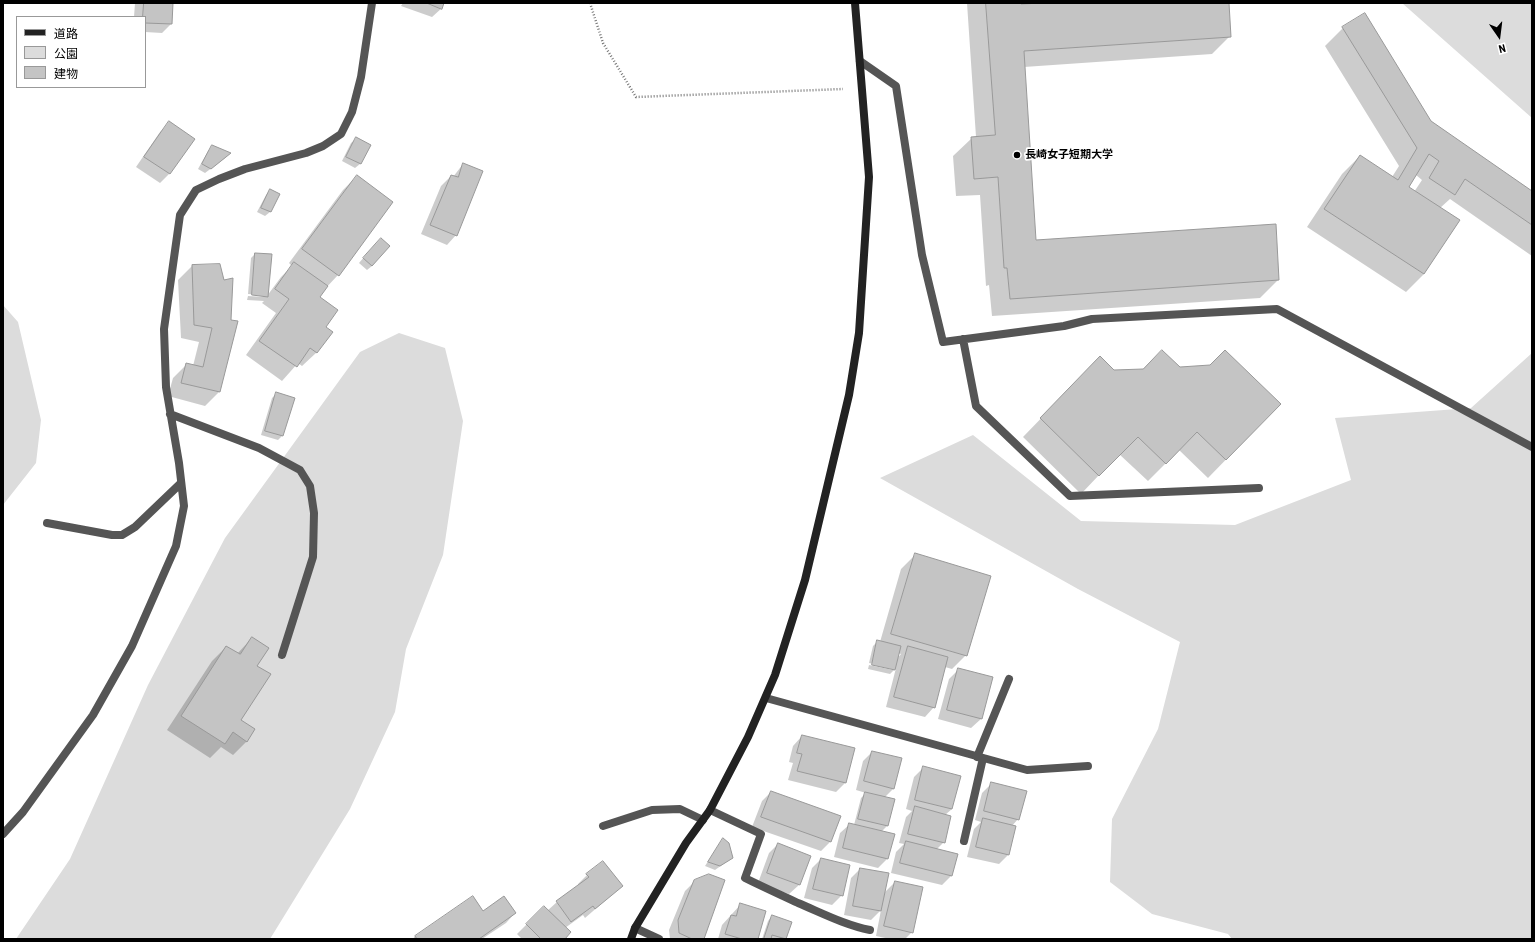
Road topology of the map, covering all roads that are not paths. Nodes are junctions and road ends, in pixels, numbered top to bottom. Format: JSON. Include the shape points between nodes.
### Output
{"nodes":[{"id":1,"x":372,"y":3,"type":"edge"},
{"id":2,"x":855,"y":3,"type":"edge"},
{"id":3,"x":860,"y":61,"type":"junction"},
{"id":4,"x":963,"y":339,"type":"junction"},
{"id":5,"x":170,"y":414,"type":"junction"},
{"id":6,"x":1532,"y":447,"type":"edge"},
{"id":7,"x":181,"y":483,"type":"junction"},
{"id":8,"x":1259,"y":488,"type":"dead end"},
{"id":9,"x":47,"y":523,"type":"dead end"},
{"id":10,"x":282,"y":655,"type":"dead end"},
{"id":11,"x":1009,"y":679,"type":"dead end"},
{"id":12,"x":766,"y":698,"type":"junction"},
{"id":13,"x":980,"y":757,"type":"junction"},
{"id":14,"x":1088,"y":766,"type":"dead end"},
{"id":15,"x":710,"y":810,"type":"junction"},
{"id":16,"x":702,"y":820,"type":"junction"},
{"id":17,"x":603,"y":826,"type":"dead end"},
{"id":18,"x":3,"y":834,"type":"edge"},
{"id":19,"x":964,"y":841,"type":"dead end"},
{"id":20,"x":635,"y":928,"type":"junction"},
{"id":21,"x":870,"y":930,"type":"dead end"},
{"id":22,"x":631,"y":939,"type":"edge"},
{"id":23,"x":659,"y":939,"type":"edge"}],
"edges":[{"from":1,"to":5,"type":"street","via":[[361,77],[352,112],[341,134],[306,153],[245,169],[196,190],[180,216],[164,329],[166,387]]},
{"from":2,"to":3,"type":"street"},
{"from":3,"to":4,"type":"street","via":[[896,86],[922,255],[943,342]]},
{"from":3,"to":12,"type":"street","via":[[869,177],[858,340],[849,395],[805,580],[776,675]]},
{"from":4,"to":6,"type":"street","via":[[1064,326],[1092,319],[1277,309]]},
{"from":4,"to":8,"type":"street","via":[[976,406],[1070,496]]},
{"from":5,"to":7,"type":"street"},
{"from":5,"to":10,"type":"street","via":[[259,448],[300,470],[310,486],[314,513],[313,557]]},
{"from":7,"to":9,"type":"street","via":[[135,527],[122,535]]},
{"from":7,"to":18,"type":"street","via":[[184,506],[176,546],[132,646],[93,715],[23,812]]},
{"from":11,"to":13,"type":"street"},
{"from":12,"to":13,"type":"street"},
{"from":12,"to":15,"type":"street"},
{"from":13,"to":14,"type":"street","via":[[1026,770]]},
{"from":13,"to":19,"type":"street"},
{"from":15,"to":16,"type":"street"},
{"from":15,"to":21,"type":"street","via":[[761,834],[745,878],[825,916]]},
{"from":16,"to":17,"type":"street","via":[[680,809],[652,810]]},
{"from":16,"to":20,"type":"street"},
{"from":20,"to":22,"type":"street"},
{"from":20,"to":23,"type":"street"}]}
